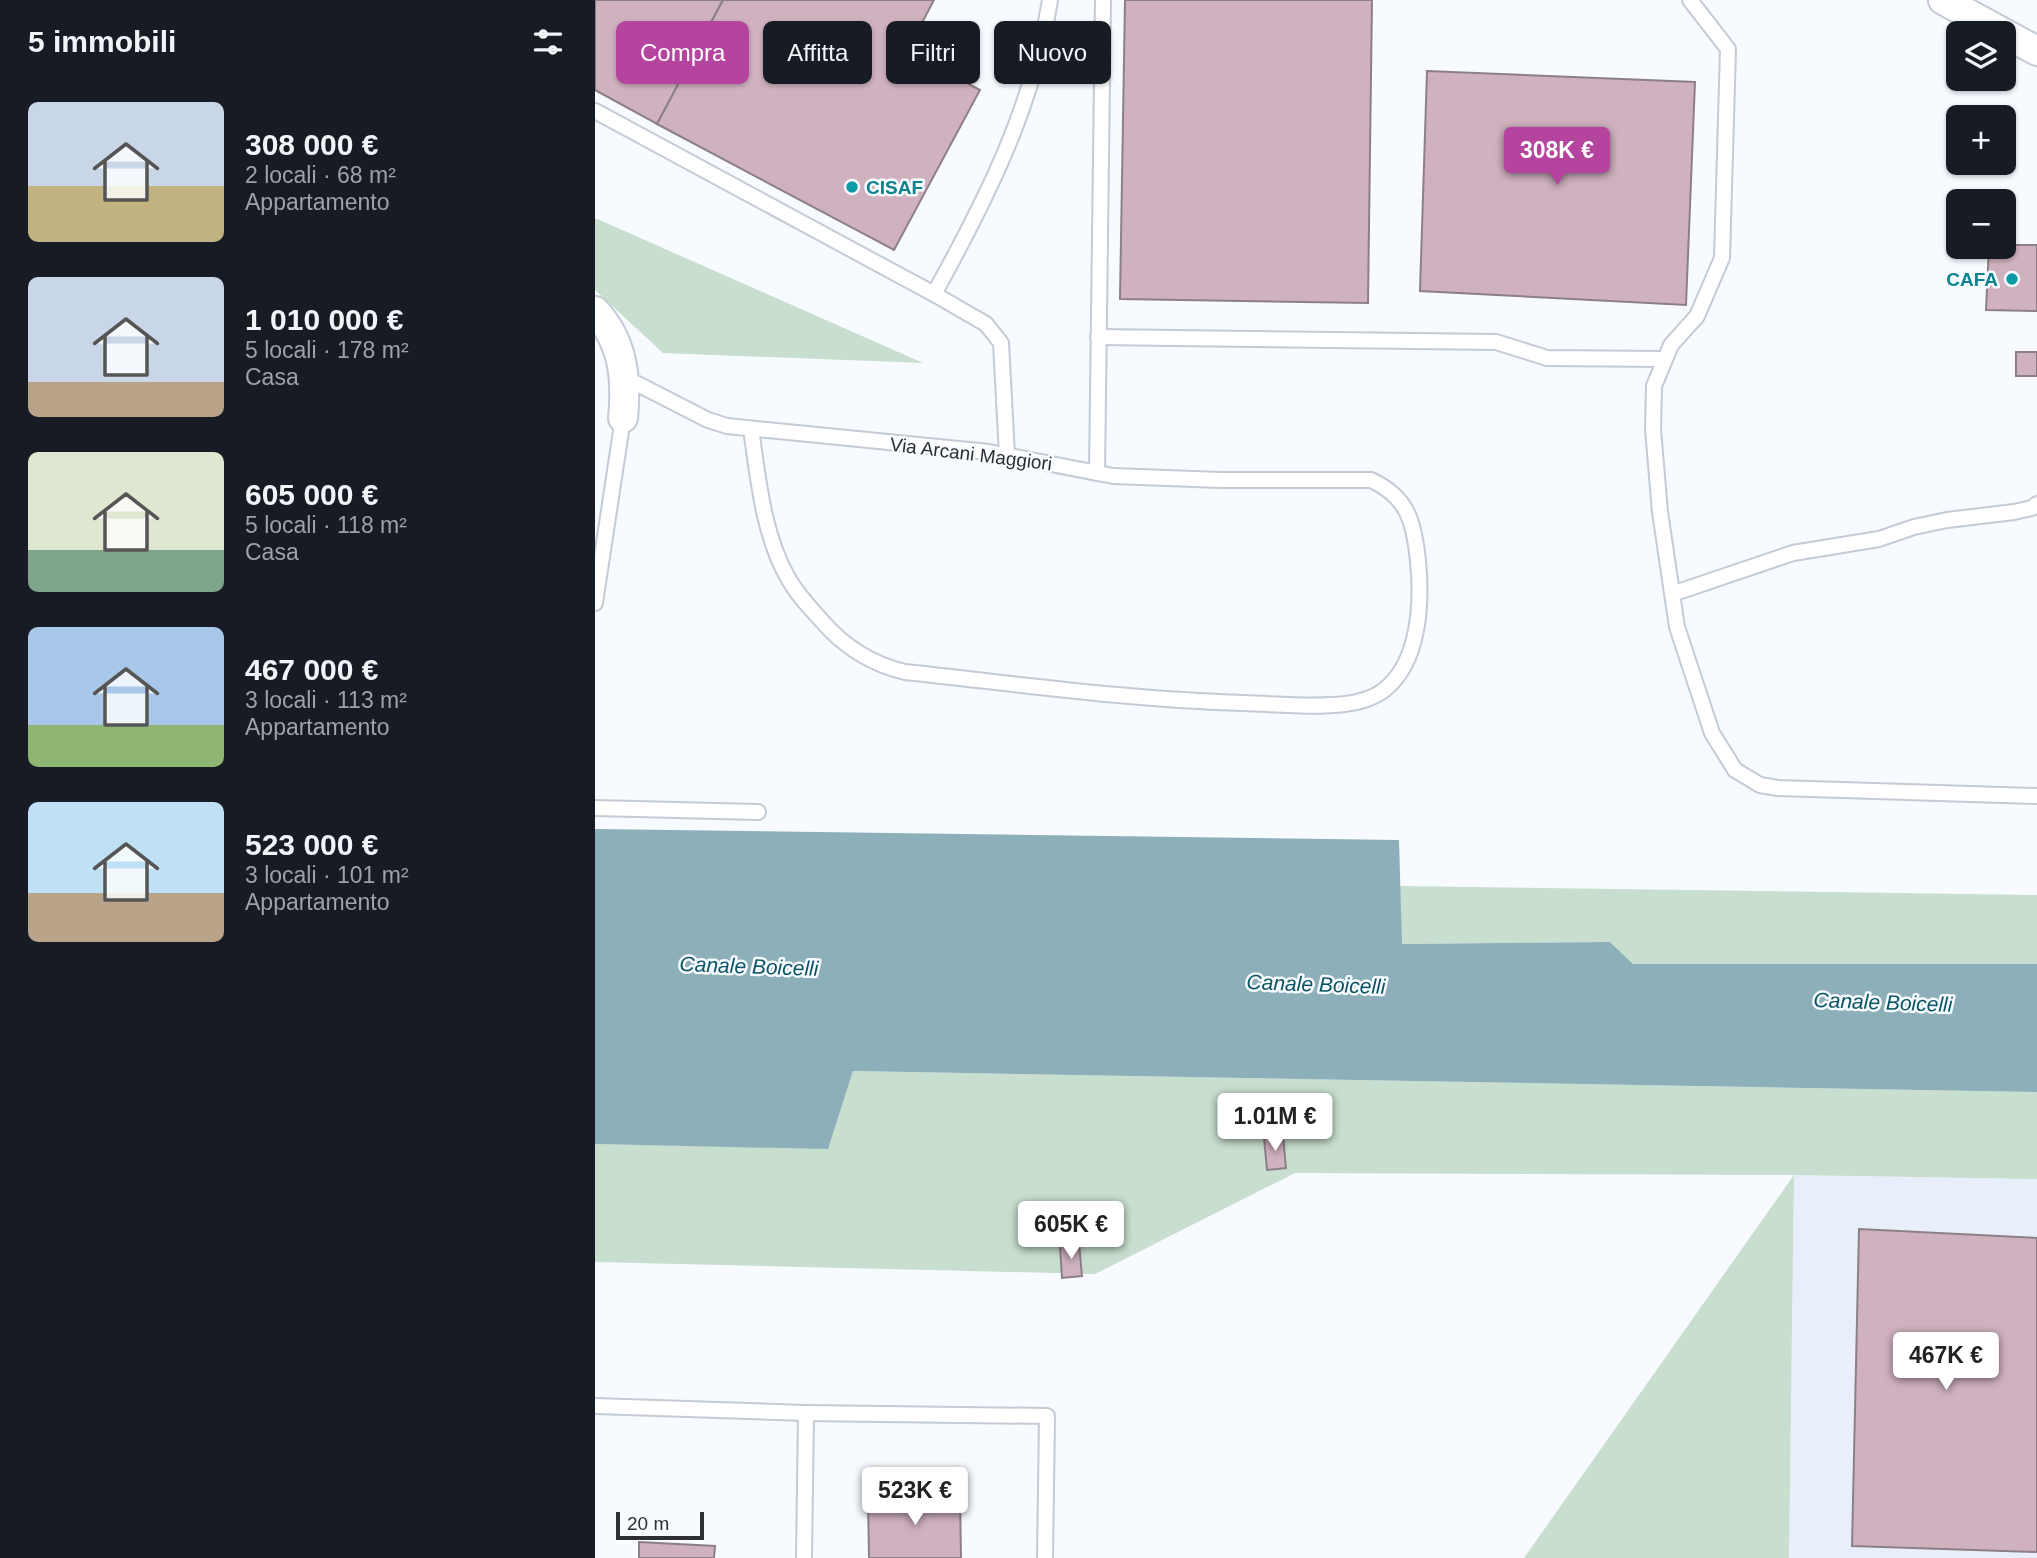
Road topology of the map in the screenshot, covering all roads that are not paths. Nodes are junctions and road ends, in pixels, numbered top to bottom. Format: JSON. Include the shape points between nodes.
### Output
{"nodes":[{"id":1,"x":1050,"y":0,"type":"edge"},
{"id":2,"x":1103,"y":0,"type":"edge"},
{"id":3,"x":1691,"y":0,"type":"edge"},
{"id":4,"x":1943,"y":0,"type":"edge"},
{"id":5,"x":2037,"y":51,"type":"edge"},
{"id":6,"x":595,"y":111,"type":"edge"},
{"id":7,"x":935,"y":294,"type":"junction"},
{"id":8,"x":595,"y":311,"type":"edge"},
{"id":9,"x":1098,"y":337,"type":"junction"},
{"id":10,"x":1664,"y":359,"type":"junction"},
{"id":11,"x":624,"y":377,"type":"junction"},
{"id":12,"x":623,"y":418,"type":"joint"},
{"id":13,"x":751,"y":429,"type":"junction"},
{"id":14,"x":1007,"y":455,"type":"junction"},
{"id":15,"x":1097,"y":473,"type":"junction"},
{"id":16,"x":2037,"y":504,"type":"edge"},
{"id":17,"x":1672,"y":594,"type":"junction"},
{"id":18,"x":595,"y":603,"type":"edge"},
{"id":19,"x":2037,"y":796,"type":"edge"},
{"id":20,"x":595,"y":808,"type":"edge"},
{"id":21,"x":758,"y":812,"type":"dead end"},
{"id":22,"x":595,"y":1406,"type":"edge"},
{"id":23,"x":806,"y":1413,"type":"junction"},
{"id":24,"x":804,"y":1558,"type":"edge"},
{"id":25,"x":1045,"y":1558,"type":"edge"}],
"edges":[{"from":1,"to":7,"type":"lane","via":[[1039,57],[1010,145]]},
{"from":2,"to":9,"type":"lane"},
{"from":3,"to":10,"type":"lane","via":[[1728,49],[1722,258],[1697,316]]},
{"from":4,"to":5,"type":"street"},
{"from":6,"to":7,"type":"lane"},
{"from":7,"to":14,"type":"lane","via":[[986,324],[1001,344]]},
{"from":8,"to":11,"type":"street","via":[[616,343]]},
{"from":9,"to":10,"type":"lane","via":[[1496,342],[1547,358]]},
{"from":9,"to":15,"type":"lane"},
{"from":10,"to":17,"type":"lane","via":[[1654,386],[1653,429]]},
{"from":11,"to":12,"type":"street"},
{"from":11,"to":13,"type":"lane","name":"Via Arcani Maggiori","via":[[708,420]]},
{"from":12,"to":18,"type":"lane"},
{"from":13,"to":14,"type":"lane","name":"Via Arcani Maggiori"},
{"from":13,"to":15,"type":"lane","name":"Via Arcani Maggiori","via":[[769,526],[788,579],[826,627],[882,667],[1181,701],[1345,704],[1384,691],[1397,677],[1412,645],[1418,603],[1416,543],[1403,503],[1388,488],[1371,480],[1145,479]]},
{"from":14,"to":15,"type":"lane","name":"Via Arcani Maggiori"},
{"from":16,"to":17,"type":"lane","via":[[1793,554]]},
{"from":17,"to":19,"type":"lane","via":[[1683,650],[1712,733],[1735,770],[1748,778],[1777,788]]},
{"from":20,"to":21,"type":"lane"},
{"from":22,"to":23,"type":"lane"},
{"from":23,"to":24,"type":"lane"},
{"from":23,"to":25,"type":"lane","via":[[1047,1416]]}]}
